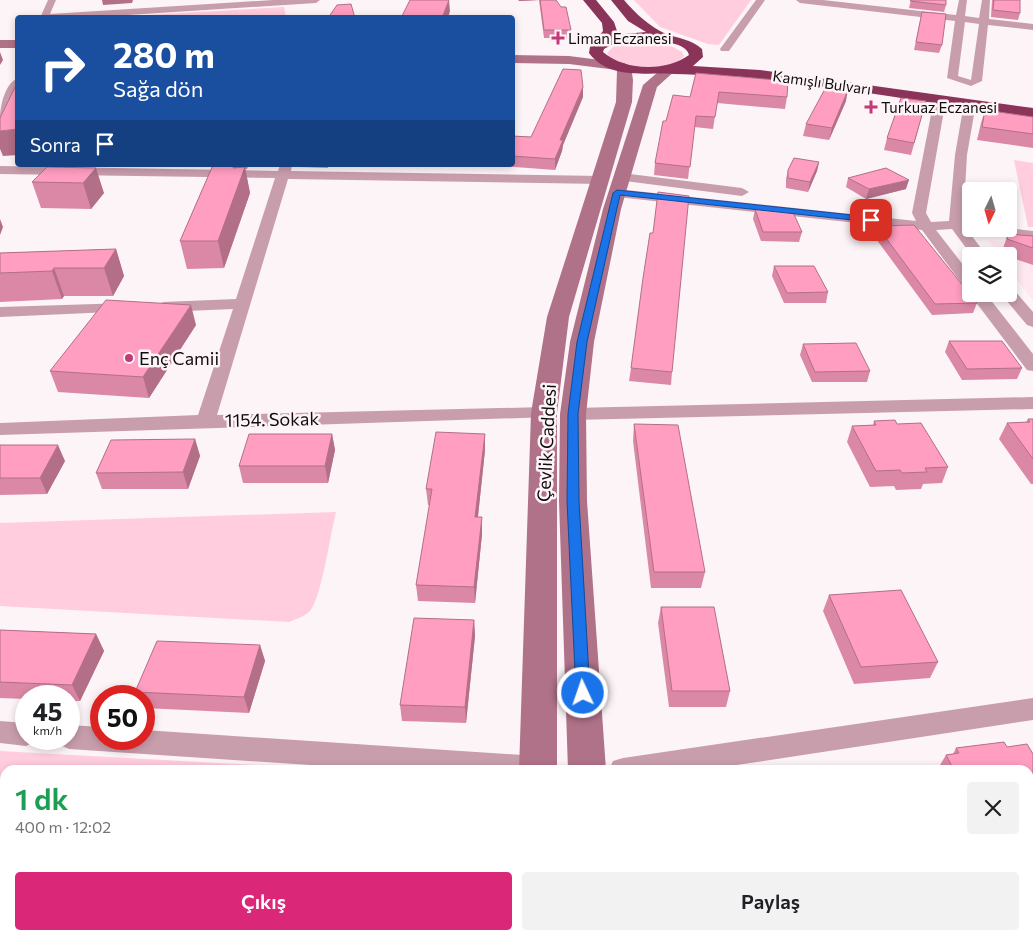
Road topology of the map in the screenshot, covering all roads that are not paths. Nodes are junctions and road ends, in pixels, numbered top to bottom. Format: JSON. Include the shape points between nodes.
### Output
{"nodes":[{"id":1,"x":52,"y":0,"type":"edge"},
{"id":2,"x":316,"y":0,"type":"edge"},
{"id":3,"x":588,"y":0,"type":"edge"},
{"id":4,"x":617,"y":0,"type":"edge"},
{"id":5,"x":761,"y":0,"type":"edge"},
{"id":6,"x":800,"y":0,"type":"edge"},
{"id":7,"x":964,"y":0,"type":"edge"},
{"id":8,"x":986,"y":0,"type":"edge"},
{"id":9,"x":226,"y":3,"type":"edge"},
{"id":10,"x":45,"y":15,"type":"edge"},
{"id":11,"x":80,"y":15,"type":"edge"},
{"id":12,"x":961,"y":18,"type":"junction"},
{"id":13,"x":983,"y":21,"type":"junction"},
{"id":14,"x":1033,"y":27,"type":"edge"},
{"id":15,"x":662,"y":38,"type":"junction"},
{"id":16,"x":604,"y":42,"type":"junction"},
{"id":17,"x":0,"y":44,"type":"edge"},
{"id":18,"x":15,"y":44,"type":"edge"},
{"id":19,"x":979,"y":48,"type":"junction"},
{"id":20,"x":725,"y":49,"type":"dead end"},
{"id":21,"x":0,"y":50,"type":"edge"},
{"id":22,"x":15,"y":50,"type":"edge"},
{"id":23,"x":955,"y":51,"type":"junction"},
{"id":24,"x":696,"y":52,"type":"junction"},
{"id":25,"x":515,"y":53,"type":"edge"},
{"id":26,"x":515,"y":59,"type":"edge"},
{"id":27,"x":624,"y":68,"type":"junction"},
{"id":28,"x":670,"y":69,"type":"junction"},
{"id":29,"x":15,"y":87,"type":"edge"},
{"id":30,"x":940,"y":99,"type":"junction"},
{"id":31,"x":1033,"y":102,"type":"edge"},
{"id":32,"x":970,"y":103,"type":"junction"},
{"id":33,"x":1033,"y":113,"type":"edge"},
{"id":34,"x":0,"y":115,"type":"edge"},
{"id":35,"x":930,"y":155,"type":"junction"},
{"id":36,"x":962,"y":155,"type":"junction"},
{"id":37,"x":285,"y":169,"type":"edge"},
{"id":38,"x":0,"y":170,"type":"edge"},
{"id":39,"x":613,"y":183,"type":"junction"},
{"id":40,"x":758,"y":194,"type":"junction"},
{"id":41,"x":778,"y":209,"type":"junction"},
{"id":42,"x":919,"y":213,"type":"junction"},
{"id":43,"x":956,"y":225,"type":"junction"},
{"id":44,"x":926,"y":226,"type":"junction"},
{"id":45,"x":962,"y":226,"type":"edge"},
{"id":46,"x":1018,"y":233,"type":"edge"},
{"id":47,"x":1033,"y":235,"type":"edge"},
{"id":48,"x":973,"y":247,"type":"edge"},
{"id":49,"x":962,"y":273,"type":"edge"},
{"id":50,"x":985,"y":302,"type":"edge"},
{"id":51,"x":1014,"y":302,"type":"edge"},
{"id":52,"x":241,"y":304,"type":"junction"},
{"id":53,"x":0,"y":312,"type":"edge"},
{"id":54,"x":1033,"y":322,"type":"edge"},
{"id":55,"x":1033,"y":366,"type":"edge"},
{"id":56,"x":1033,"y":403,"type":"edge"},
{"id":57,"x":544,"y":412,"type":"junction"},
{"id":58,"x":573,"y":414,"type":"junction"},
{"id":59,"x":206,"y":421,"type":"junction"},
{"id":60,"x":0,"y":429,"type":"edge"},
{"id":61,"x":1033,"y":709,"type":"edge"},
{"id":62,"x":0,"y":732,"type":"edge"},
{"id":63,"x":15,"y":733,"type":"edge"},
{"id":64,"x":80,"y":738,"type":"edge"},
{"id":65,"x":479,"y":765,"type":"edge"},
{"id":66,"x":538,"y":765,"type":"edge"},
{"id":67,"x":587,"y":765,"type":"edge"},
{"id":68,"x":657,"y":765,"type":"edge"}],
"edges":[{"from":1,"to":10,"type":"street"},
{"from":2,"to":9,"type":"street","via":[[294,5]]},
{"from":3,"to":16,"type":"highway","via":[[608,22],[610,31]]},
{"from":4,"to":15,"type":"highway","via":[[633,18]]},
{"from":5,"to":20,"type":"street"},
{"from":6,"to":12,"type":"street"},
{"from":7,"to":12,"type":"street"},
{"from":8,"to":13,"type":"street"},
{"from":9,"to":11,"type":"street"},
{"from":12,"to":13,"type":"street"},
{"from":12,"to":23,"type":"street"},
{"from":13,"to":14,"type":"street"},
{"from":13,"to":19,"type":"street"},
{"from":15,"to":16,"type":"highway","via":[[623,37]]},
{"from":15,"to":24,"type":"highway","name":"Kamışlı Bulvarı","via":[[685,43]]},
{"from":16,"to":25,"type":"main road","via":[[559,53]]},
{"from":16,"to":27,"type":"highway","via":[[597,47],[596,53],[600,58]]},
{"from":17,"to":18,"type":"main road"},
{"from":19,"to":23,"type":"street"},
{"from":19,"to":23,"type":"street","via":[[977,81],[971,83],[952,78]]},
{"from":21,"to":22,"type":"main road"},
{"from":24,"to":28,"type":"highway","via":[[692,62]]},
{"from":24,"to":31,"type":"highway","name":"Kamışlı Bulvarı","via":[[752,63]]},
{"from":26,"to":27,"type":"main road","via":[[569,60]]},
{"from":27,"to":28,"type":"highway"},
{"from":27,"to":39,"type":"main road","name":"Çevlik Caddesi","via":[[624,102]]},
{"from":28,"to":30,"type":"highway","name":"Kamışlı Bulvarı","via":[[760,74]]},
{"from":28,"to":39,"type":"main road","name":"Çevlik Caddesi","via":[[650,84]]},
{"from":29,"to":34,"type":"street"},
{"from":30,"to":32,"type":"highway","name":"Kamışlı Bulvarı"},
{"from":30,"to":35,"type":"street"},
{"from":32,"to":33,"type":"highway","name":"Kamışlı Bulvarı"},
{"from":32,"to":36,"type":"street"},
{"from":35,"to":36,"type":"street"},
{"from":35,"to":42,"type":"street"},
{"from":36,"to":43,"type":"street"},
{"from":37,"to":38,"type":"street"},
{"from":37,"to":39,"type":"street"},
{"from":37,"to":52,"type":"street"},
{"from":39,"to":40,"type":"street"},
{"from":39,"to":41,"type":"street"},
{"from":39,"to":57,"type":"main road","name":"Çevlik Caddesi","via":[[558,317]]},
{"from":39,"to":58,"type":"main road","name":"Çevlik Caddesi","via":[[582,342]]},
{"from":40,"to":41,"type":"street"},
{"from":40,"to":42,"type":"street"},
{"from":41,"to":44,"type":"street"},
{"from":42,"to":43,"type":"street"},
{"from":42,"to":44,"type":"street"},
{"from":43,"to":44,"type":"street"},
{"from":43,"to":45,"type":"street"},
{"from":43,"to":48,"type":"street"},
{"from":44,"to":49,"type":"street"},
{"from":46,"to":47,"type":"street"},
{"from":50,"to":55,"type":"street"},
{"from":51,"to":54,"type":"street"},
{"from":52,"to":53,"type":"street"},
{"from":52,"to":59,"type":"street"},
{"from":56,"to":58,"type":"street"},
{"from":57,"to":59,"type":"street","name":"1154. Sokak"},
{"from":57,"to":66,"type":"main road","name":"Çevlik Caddesi"},
{"from":58,"to":67,"type":"main road","name":"Çevlik Caddesi","via":[[573,501]]},
{"from":59,"to":60,"type":"street","name":"1154. Sokak"},
{"from":61,"to":68,"type":"street"},
{"from":62,"to":63,"type":"street"},
{"from":64,"to":65,"type":"street"}]}
